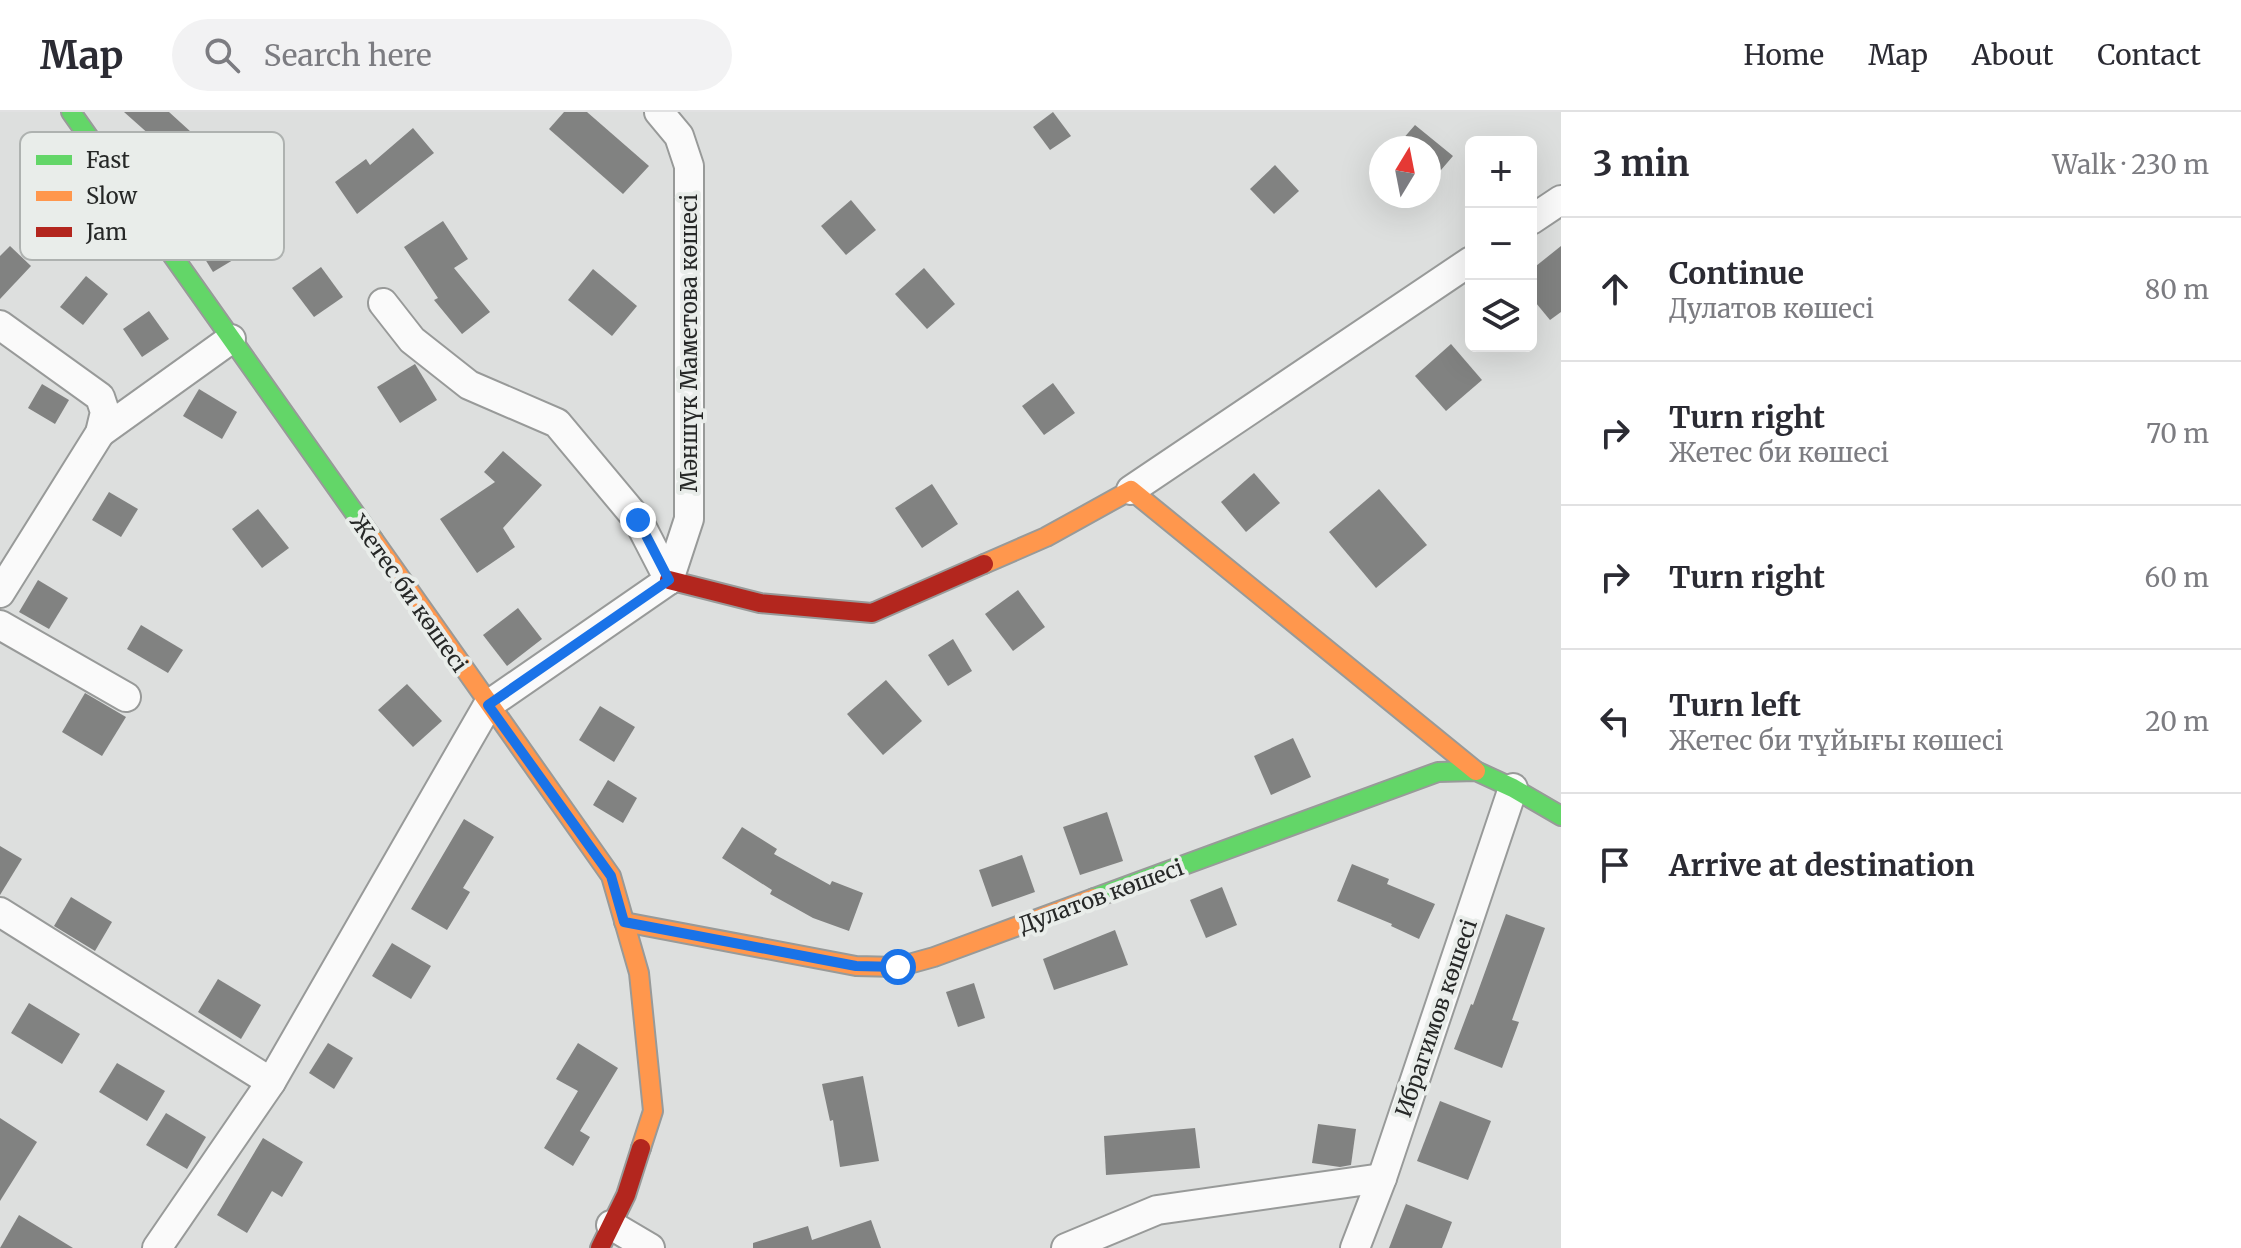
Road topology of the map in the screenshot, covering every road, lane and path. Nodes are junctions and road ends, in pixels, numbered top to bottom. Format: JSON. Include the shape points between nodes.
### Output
{"nodes":[{"id":1,"x":71,"y":112,"type":"edge"},
{"id":2,"x":659,"y":112,"type":"edge"},
{"id":3,"x":85,"y":132,"type":"edge"},
{"id":4,"x":1561,"y":200,"type":"edge"},
{"id":5,"x":1537,"y":216,"type":"edge"},
{"id":6,"x":175,"y":260,"type":"edge"},
{"id":7,"x":1465,"y":265,"type":"edge"},
{"id":8,"x":383,"y":303,"type":"dead end"},
{"id":9,"x":0,"y":325,"type":"edge"},
{"id":10,"x":231,"y":339,"type":"junction"},
{"id":11,"x":100,"y":433,"type":"junction"},
{"id":12,"x":1131,"y":490,"type":"junction"},
{"id":13,"x":669,"y":580,"type":"junction"},
{"id":14,"x":0,"y":593,"type":"edge"},
{"id":15,"x":0,"y":625,"type":"edge"},
{"id":16,"x":126,"y":697,"type":"dead end"},
{"id":17,"x":488,"y":705,"type":"junction"},
{"id":18,"x":1476,"y":771,"type":"junction"},
{"id":19,"x":1513,"y":788,"type":"junction"},
{"id":20,"x":1561,"y":816,"type":"edge"},
{"id":21,"x":0,"y":912,"type":"edge"},
{"id":22,"x":624,"y":922,"type":"junction"},
{"id":23,"x":271,"y":1082,"type":"junction"},
{"id":24,"x":1382,"y":1178,"type":"junction"},
{"id":25,"x":605,"y":1237,"type":"edge"},
{"id":26,"x":157,"y":1248,"type":"edge"},
{"id":27,"x":650,"y":1248,"type":"edge"},
{"id":28,"x":1066,"y":1248,"type":"edge"},
{"id":29,"x":1355,"y":1248,"type":"edge"}],
"edges":[{"from":1,"to":3,"type":"street","name":"Жетес би көшесі"},
{"from":2,"to":13,"type":"street","name":"Мәншүк Маметова көшесі","via":[[679,136],[689,166],[689,519]]},
{"from":4,"to":5,"type":"street"},
{"from":6,"to":10,"type":"street","name":"Жетес би көшесі"},
{"from":7,"to":12,"type":"street"},
{"from":8,"to":13,"type":"street","via":[[412,340],[469,385],[557,423],[638,520]]},
{"from":9,"to":11,"type":"street","via":[[100,397],[105,412]]},
{"from":10,"to":11,"type":"street"},
{"from":10,"to":17,"type":"street","name":"Жетес би көшесі"},
{"from":11,"to":14,"type":"street"},
{"from":12,"to":13,"type":"street","via":[[1046,537],[872,613],[760,603]]},
{"from":12,"to":18,"type":"street"},
{"from":13,"to":17,"type":"street"},
{"from":15,"to":16,"type":"street"},
{"from":17,"to":22,"type":"street","name":"Жетес би көшесі","via":[[611,876]]},
{"from":17,"to":23,"type":"street"},
{"from":18,"to":19,"type":"street","name":"Дулатов көшесі"},
{"from":18,"to":22,"type":"street","name":"Дулатов көшесі","via":[[1438,772],[898,967],[856,966]]},
{"from":19,"to":20,"type":"street","name":"Дулатов көшесі"},
{"from":19,"to":24,"type":"street","name":"Ибрагимов көшесі"},
{"from":21,"to":23,"type":"street"},
{"from":22,"to":25,"type":"street","name":"Жетес би көшесі","via":[[639,973],[653,1111],[626,1195]]},
{"from":23,"to":26,"type":"street"},
{"from":24,"to":28,"type":"street","via":[[1157,1210]]},
{"from":24,"to":29,"type":"street","name":"Ибрагимов көшесі"},
{"from":25,"to":27,"type":"street"}]}
